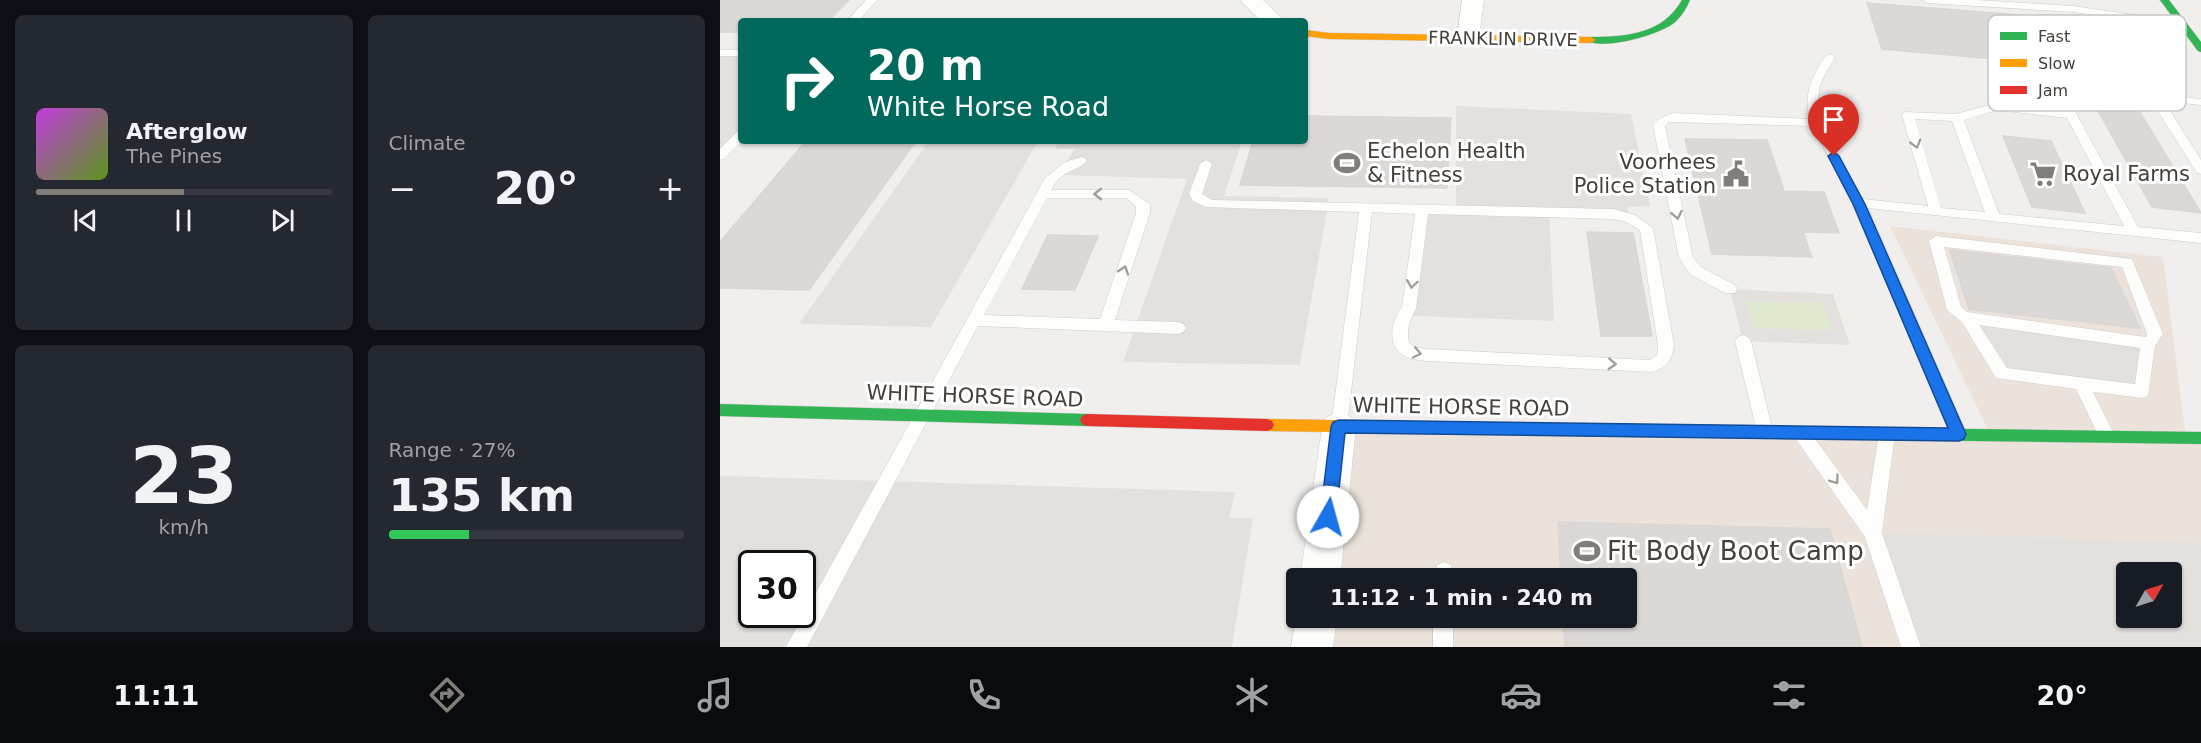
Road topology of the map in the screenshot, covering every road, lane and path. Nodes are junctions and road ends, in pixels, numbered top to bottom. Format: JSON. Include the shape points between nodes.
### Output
{"nodes":[{"id":1,"x":872,"y":0,"type":"edge"},
{"id":2,"x":1251,"y":0,"type":"edge"},
{"id":3,"x":1473,"y":0,"type":"edge"},
{"id":4,"x":1686,"y":0,"type":"edge"},
{"id":5,"x":1928,"y":0,"type":"edge"},
{"id":6,"x":2164,"y":0,"type":"edge"},
{"id":7,"x":2037,"y":4,"type":"edge"},
{"id":8,"x":2114,"y":15,"type":"edge"},
{"id":9,"x":2175,"y":15,"type":"edge"},
{"id":10,"x":855,"y":18,"type":"edge"},
{"id":11,"x":1271,"y":18,"type":"edge"},
{"id":12,"x":2186,"y":29,"type":"edge"},
{"id":13,"x":1308,"y":33,"type":"edge"},
{"id":14,"x":1468,"y":39,"type":"junction"},
{"id":15,"x":2201,"y":49,"type":"edge"},
{"id":16,"x":720,"y":53,"type":"edge"},
{"id":17,"x":738,"y":53,"type":"edge"},
{"id":18,"x":1830,"y":57,"type":"dead end"},
{"id":19,"x":2186,"y":100,"type":"edge"},
{"id":20,"x":2201,"y":102,"type":"edge"},
{"id":21,"x":1988,"y":108,"type":"edge"},
{"id":22,"x":2038,"y":111,"type":"edge"},
{"id":23,"x":2070,"y":111,"type":"edge"},
{"id":24,"x":2164,"y":111,"type":"edge"},
{"id":25,"x":2071,"y":115,"type":"junction"},
{"id":26,"x":1957,"y":118,"type":"junction"},
{"id":27,"x":1817,"y":123,"type":"junction"},
{"id":28,"x":738,"y":138,"type":"edge"},
{"id":29,"x":720,"y":156,"type":"edge"},
{"id":30,"x":1081,"y":161,"type":"dead end"},
{"id":31,"x":1206,"y":164,"type":"dead end"},
{"id":32,"x":2201,"y":170,"type":"edge"},
{"id":33,"x":1042,"y":194,"type":"junction"},
{"id":34,"x":1859,"y":204,"type":"junction"},
{"id":35,"x":1366,"y":208,"type":"junction"},
{"id":36,"x":1422,"y":209,"type":"junction"},
{"id":37,"x":1936,"y":212,"type":"junction"},
{"id":38,"x":1994,"y":218,"type":"junction"},
{"id":39,"x":2134,"y":232,"type":"junction"},
{"id":40,"x":2201,"y":238,"type":"edge"},
{"id":41,"x":1730,"y":289,"type":"dead end"},
{"id":42,"x":973,"y":320,"type":"junction"},
{"id":43,"x":1968,"y":320,"type":"junction"},
{"id":44,"x":1106,"y":325,"type":"junction"},
{"id":45,"x":1178,"y":328,"type":"dead end"},
{"id":46,"x":1743,"y":341,"type":"dead end"},
{"id":47,"x":2148,"y":343,"type":"junction"},
{"id":48,"x":2081,"y":384,"type":"junction"},
{"id":49,"x":720,"y":410,"type":"edge"},
{"id":50,"x":921,"y":416,"type":"junction"},
{"id":51,"x":1339,"y":427,"type":"junction"},
{"id":52,"x":1765,"y":432,"type":"junction"},
{"id":53,"x":1801,"y":433,"type":"junction"},
{"id":54,"x":1887,"y":434,"type":"junction"},
{"id":55,"x":1959,"y":434,"type":"junction"},
{"id":56,"x":2107,"y":436,"type":"junction"},
{"id":57,"x":2201,"y":438,"type":"edge"},
{"id":58,"x":1873,"y":533,"type":"junction"},
{"id":59,"x":1321,"y":568,"type":"edge"},
{"id":60,"x":1315,"y":628,"type":"edge"},
{"id":61,"x":1443,"y":628,"type":"edge"},
{"id":62,"x":796,"y":647,"type":"edge"},
{"id":63,"x":1312,"y":647,"type":"edge"},
{"id":64,"x":1443,"y":647,"type":"edge"},
{"id":65,"x":1911,"y":647,"type":"edge"}],
"edges":[{"from":1,"to":10,"type":"lane"},
{"from":2,"to":11,"type":"street"},
{"from":3,"to":14,"type":"street"},
{"from":4,"to":14,"type":"main road","name":"FRANKLIN DRIVE","via":[[1678,16],[1667,24],[1631,37]]},
{"from":5,"to":7,"type":"lane"},
{"from":6,"to":9,"type":"main road"},
{"from":7,"to":8,"type":"lane"},
{"from":12,"to":15,"type":"main road"},
{"from":13,"to":14,"type":"main road","name":"FRANKLIN DRIVE"},
{"from":16,"to":17,"type":"lane"},
{"from":18,"to":27,"type":"lane","via":[[1813,88]]},
{"from":19,"to":20,"type":"lane"},
{"from":21,"to":26,"type":"lane"},
{"from":22,"to":25,"type":"lane"},
{"from":23,"to":25,"type":"lane"},
{"from":24,"to":32,"type":"lane"},
{"from":25,"to":39,"type":"lane"},
{"from":26,"to":37,"type":"lane","one_way":true,"via":[[1908,115]]},
{"from":26,"to":38,"type":"lane"},
{"from":27,"to":34,"type":"lane"},
{"from":27,"to":41,"type":"lane","one_way":true,"via":[[1674,117],[1659,125],[1686,258],[1696,271]]},
{"from":28,"to":29,"type":"lane"},
{"from":30,"to":33,"type":"lane","via":[[1058,171]]},
{"from":31,"to":35,"type":"lane","via":[[1195,194],[1210,204]]},
{"from":33,"to":42,"type":"lane"},
{"from":44,"to":33,"type":"lane","one_way":true,"via":[[1143,204],[1129,194]]},
{"from":34,"to":37,"type":"lane"},
{"from":34,"to":55,"type":"lane"},
{"from":35,"to":36,"type":"lane"},
{"from":35,"to":51,"type":"lane"},
{"from":36,"to":36,"type":"lane","one_way":true,"via":[[1409,309],[1402,316],[1399,340],[1404,349],[1412,353],[1653,366],[1664,358],[1646,228],[1630,218],[1613,214]]},
{"from":37,"to":38,"type":"lane"},
{"from":38,"to":39,"type":"lane"},
{"from":39,"to":40,"type":"lane"},
{"from":42,"to":44,"type":"lane"},
{"from":42,"to":50,"type":"lane"},
{"from":43,"to":47,"type":"lane"},
{"from":43,"to":47,"type":"lane","via":[[1954,310],[1936,241],[2127,263],[2155,334]]},
{"from":43,"to":48,"type":"lane","via":[[2002,374]]},
{"from":44,"to":45,"type":"lane"},
{"from":46,"to":52,"type":"lane"},
{"from":47,"to":48,"type":"lane","via":[[2142,391]]},
{"from":48,"to":56,"type":"lane"},
{"from":49,"to":50,"type":"main road","name":"WHITE HORSE ROAD"},
{"from":50,"to":51,"type":"main road","name":"WHITE HORSE ROAD"},
{"from":50,"to":62,"type":"lane"},
{"from":51,"to":52,"type":"main road","name":"WHITE HORSE ROAD"},
{"from":51,"to":59,"type":"street"},
{"from":52,"to":53,"type":"main road","name":"WHITE HORSE ROAD"},
{"from":53,"to":54,"type":"main road","name":"WHITE HORSE ROAD"},
{"from":53,"to":58,"type":"lane","one_way":true},
{"from":54,"to":55,"type":"main road","name":"WHITE HORSE ROAD"},
{"from":54,"to":58,"type":"lane"},
{"from":55,"to":56,"type":"main road","name":"WHITE HORSE ROAD"},
{"from":56,"to":57,"type":"main road","name":"WHITE HORSE ROAD"},
{"from":58,"to":65,"type":"lane"},
{"from":60,"to":63,"type":"street"},
{"from":61,"to":64,"type":"lane"}]}
